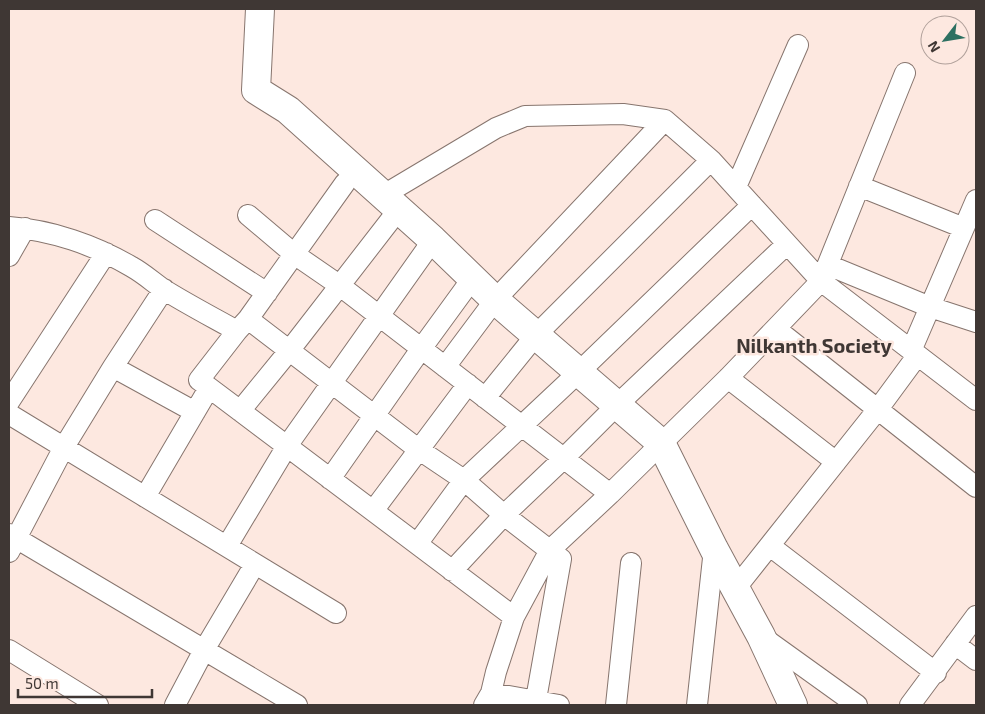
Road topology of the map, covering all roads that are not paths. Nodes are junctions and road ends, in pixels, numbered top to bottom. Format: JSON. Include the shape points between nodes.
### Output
{"nodes":[{"id":1,"x":260,"y":9,"type":"edge"},
{"id":2,"x":798,"y":45,"type":"dead end"},
{"id":3,"x":905,"y":73,"type":"dead end"},
{"id":4,"x":665,"y":120,"type":"junction"},
{"id":5,"x":710,"y":160,"type":"junction"},
{"id":6,"x":345,"y":183,"type":"dead end"},
{"id":7,"x":860,"y":186,"type":"junction"},
{"id":8,"x":736,"y":187,"type":"junction"},
{"id":9,"x":384,"y":197,"type":"junction"},
{"id":10,"x":976,"y":200,"type":"edge"},
{"id":11,"x":752,"y":205,"type":"junction"},
{"id":12,"x":248,"y":216,"type":"dead end"},
{"id":13,"x":155,"y":220,"type":"dead end"},
{"id":14,"x":17,"y":228,"type":"edge"},
{"id":15,"x":964,"y":228,"type":"junction"},
{"id":16,"x":432,"y":240,"type":"junction"},
{"id":17,"x":787,"y":244,"type":"junction"},
{"id":18,"x":106,"y":253,"type":"junction"},
{"id":19,"x":294,"y":254,"type":"junction"},
{"id":20,"x":9,"y":256,"type":"edge"},
{"id":21,"x":824,"y":273,"type":"junction"},
{"id":22,"x":472,"y":279,"type":"junction"},
{"id":23,"x":339,"y":285,"type":"junction"},
{"id":24,"x":164,"y":289,"type":"junction"},
{"id":25,"x":267,"y":293,"type":"junction"},
{"id":26,"x":495,"y":300,"type":"junction"},
{"id":27,"x":930,"y":307,"type":"junction"},
{"id":28,"x":380,"y":317,"type":"junction"},
{"id":29,"x":976,"y":322,"type":"edge"},
{"id":30,"x":242,"y":325,"type":"junction"},
{"id":31,"x":776,"y":328,"type":"junction"},
{"id":32,"x":536,"y":335,"type":"junction"},
{"id":33,"x":421,"y":349,"type":"junction"},
{"id":34,"x":289,"y":351,"type":"junction"},
{"id":35,"x":914,"y":354,"type":"junction"},
{"id":36,"x":113,"y":367,"type":"junction"},
{"id":37,"x":445,"y":367,"type":"junction"},
{"id":38,"x":580,"y":372,"type":"junction"},
{"id":39,"x":728,"y":378,"type":"junction"},
{"id":40,"x":332,"y":384,"type":"junction"},
{"id":41,"x":468,"y":384,"type":"junction"},
{"id":42,"x":210,"y":388,"type":"junction"},
{"id":43,"x":485,"y":398,"type":"junction"},
{"id":44,"x":976,"y":400,"type":"edge"},
{"id":45,"x":9,"y":402,"type":"edge"},
{"id":46,"x":617,"y":405,"type":"junction"},
{"id":47,"x":878,"y":409,"type":"junction"},
{"id":48,"x":240,"y":411,"type":"junction"},
{"id":49,"x":196,"y":412,"type":"junction"},
{"id":50,"x":9,"y":414,"type":"edge"},
{"id":51,"x":374,"y":416,"type":"junction"},
{"id":52,"x":521,"y":426,"type":"junction"},
{"id":53,"x":661,"y":443,"type":"junction"},
{"id":54,"x":287,"y":446,"type":"junction"},
{"id":55,"x":64,"y":447,"type":"junction"},
{"id":56,"x":418,"y":449,"type":"junction"},
{"id":57,"x":564,"y":458,"type":"junction"},
{"id":58,"x":836,"y":462,"type":"junction"},
{"id":59,"x":330,"y":479,"type":"junction"},
{"id":60,"x":464,"y":480,"type":"junction"},
{"id":61,"x":976,"y":487,"type":"edge"},
{"id":62,"x":610,"y":494,"type":"junction"},
{"id":63,"x":145,"y":497,"type":"junction"},
{"id":64,"x":373,"y":511,"type":"junction"},
{"id":65,"x":504,"y":515,"type":"junction"},
{"id":66,"x":12,"y":542,"type":"edge"},
{"id":67,"x":417,"y":544,"type":"junction"},
{"id":68,"x":227,"y":546,"type":"junction"},
{"id":69,"x":770,"y":546,"type":"junction"},
{"id":70,"x":714,"y":549,"type":"junction"},
{"id":71,"x":550,"y":550,"type":"junction"},
{"id":72,"x":631,"y":563,"type":"dead end"},
{"id":73,"x":256,"y":564,"type":"junction"},
{"id":74,"x":452,"y":571,"type":"junction"},
{"id":75,"x":735,"y":589,"type":"junction"},
{"id":76,"x":336,"y":613,"type":"dead end"},
{"id":77,"x":976,"y":616,"type":"edge"},
{"id":78,"x":514,"y":617,"type":"junction"},
{"id":79,"x":761,"y":636,"type":"junction"},
{"id":80,"x":955,"y":644,"type":"junction"},
{"id":81,"x":9,"y":650,"type":"edge"},
{"id":82,"x":204,"y":650,"type":"junction"},
{"id":83,"x":976,"y":660,"type":"edge"},
{"id":84,"x":936,"y":673,"type":"junction"},
{"id":85,"x":488,"y":699,"type":"edge"},
{"id":86,"x":535,"y":703,"type":"edge"},
{"id":87,"x":915,"y":703,"type":"edge"},
{"id":88,"x":98,"y":705,"type":"edge"},
{"id":89,"x":175,"y":705,"type":"edge"},
{"id":90,"x":297,"y":705,"type":"edge"},
{"id":91,"x":559,"y":705,"type":"edge"},
{"id":92,"x":616,"y":705,"type":"edge"},
{"id":93,"x":698,"y":705,"type":"edge"},
{"id":94,"x":792,"y":705,"type":"edge"},
{"id":95,"x":856,"y":705,"type":"edge"}],
"edges":[{"from":1,"to":9,"type":"street","via":[[256,90],[288,110]]},
{"from":2,"to":8,"type":"street"},
{"from":3,"to":7,"type":"street"},
{"from":4,"to":5,"type":"street"},
{"from":4,"to":9,"type":"street","via":[[624,114],[525,116],[496,128]]},
{"from":4,"to":26,"type":"street"},
{"from":5,"to":8,"type":"street"},
{"from":5,"to":32,"type":"street"},
{"from":6,"to":19,"type":"street"},
{"from":7,"to":15,"type":"street"},
{"from":7,"to":21,"type":"street"},
{"from":8,"to":11,"type":"street"},
{"from":9,"to":16,"type":"street"},
{"from":9,"to":23,"type":"street"},
{"from":10,"to":15,"type":"street"},
{"from":11,"to":17,"type":"street"},
{"from":11,"to":38,"type":"street"},
{"from":12,"to":19,"type":"street"},
{"from":13,"to":25,"type":"street"},
{"from":14,"to":18,"type":"street","via":[[67,239]]},
{"from":14,"to":20,"type":"street"},
{"from":15,"to":27,"type":"street"},
{"from":16,"to":22,"type":"street"},
{"from":16,"to":28,"type":"street"},
{"from":17,"to":21,"type":"street"},
{"from":17,"to":46,"type":"street"},
{"from":18,"to":24,"type":"street"},
{"from":18,"to":45,"type":"street"},
{"from":19,"to":23,"type":"street"},
{"from":19,"to":25,"type":"street"},
{"from":21,"to":27,"type":"street"},
{"from":21,"to":31,"type":"street"},
{"from":21,"to":35,"type":"street"},
{"from":22,"to":26,"type":"street"},
{"from":22,"to":33,"type":"street"},
{"from":23,"to":28,"type":"street"},
{"from":23,"to":34,"type":"street"},
{"from":24,"to":30,"type":"street"},
{"from":24,"to":36,"type":"street"},
{"from":25,"to":30,"type":"street"},
{"from":26,"to":32,"type":"street"},
{"from":26,"to":37,"type":"street"},
{"from":27,"to":29,"type":"street"},
{"from":27,"to":35,"type":"street"},
{"from":28,"to":33,"type":"street"},
{"from":28,"to":40,"type":"street"},
{"from":30,"to":34,"type":"street"},
{"from":30,"to":42,"type":"street","via":[[199,380]]},
{"from":31,"to":39,"type":"street"},
{"from":31,"to":47,"type":"street"},
{"from":32,"to":38,"type":"street"},
{"from":32,"to":43,"type":"street"},
{"from":33,"to":37,"type":"street"},
{"from":33,"to":51,"type":"street"},
{"from":34,"to":40,"type":"street"},
{"from":34,"to":48,"type":"street"},
{"from":35,"to":44,"type":"street"},
{"from":35,"to":47,"type":"street"},
{"from":36,"to":49,"type":"street"},
{"from":36,"to":55,"type":"street"},
{"from":37,"to":41,"type":"street"},
{"from":38,"to":46,"type":"street"},
{"from":38,"to":52,"type":"street"},
{"from":39,"to":53,"type":"street"},
{"from":39,"to":58,"type":"street"},
{"from":40,"to":51,"type":"street"},
{"from":40,"to":54,"type":"street"},
{"from":41,"to":43,"type":"street"},
{"from":41,"to":56,"type":"street"},
{"from":42,"to":48,"type":"street"},
{"from":42,"to":49,"type":"street"},
{"from":43,"to":52,"type":"street"},
{"from":46,"to":53,"type":"street"},
{"from":46,"to":57,"type":"street"},
{"from":47,"to":58,"type":"street"},
{"from":47,"to":61,"type":"street"},
{"from":48,"to":54,"type":"street"},
{"from":49,"to":63,"type":"street"},
{"from":50,"to":55,"type":"street"},
{"from":51,"to":56,"type":"street"},
{"from":51,"to":59,"type":"street"},
{"from":52,"to":57,"type":"street"},
{"from":52,"to":60,"type":"street"},
{"from":53,"to":62,"type":"street"},
{"from":53,"to":70,"type":"street"},
{"from":54,"to":59,"type":"street"},
{"from":54,"to":68,"type":"street"},
{"from":55,"to":63,"type":"street"},
{"from":55,"to":66,"type":"street"},
{"from":56,"to":60,"type":"street"},
{"from":56,"to":64,"type":"street"},
{"from":57,"to":62,"type":"street"},
{"from":57,"to":65,"type":"street"},
{"from":58,"to":69,"type":"street"},
{"from":59,"to":64,"type":"street"},
{"from":60,"to":65,"type":"street"},
{"from":60,"to":67,"type":"street"},
{"from":62,"to":71,"type":"street"},
{"from":63,"to":68,"type":"street"},
{"from":64,"to":67,"type":"street"},
{"from":65,"to":71,"type":"street"},
{"from":65,"to":74,"type":"street"},
{"from":66,"to":82,"type":"street"},
{"from":67,"to":74,"type":"street"},
{"from":68,"to":73,"type":"street"},
{"from":69,"to":75,"type":"street"},
{"from":69,"to":84,"type":"street"},
{"from":70,"to":75,"type":"street"},
{"from":70,"to":93,"type":"street"},
{"from":71,"to":78,"type":"street"},
{"from":71,"to":86,"type":"street","via":[[561,559]]},
{"from":72,"to":92,"type":"street"},
{"from":73,"to":76,"type":"street"},
{"from":73,"to":82,"type":"street"},
{"from":74,"to":78,"type":"street"},
{"from":75,"to":79,"type":"street"},
{"from":77,"to":80,"type":"street"},
{"from":78,"to":85,"type":"street"},
{"from":79,"to":94,"type":"street"},
{"from":79,"to":95,"type":"street"},
{"from":80,"to":83,"type":"street"},
{"from":80,"to":84,"type":"street"},
{"from":81,"to":88,"type":"street"},
{"from":82,"to":89,"type":"street"},
{"from":82,"to":90,"type":"street"},
{"from":84,"to":87,"type":"street"},
{"from":85,"to":86,"type":"street"},
{"from":86,"to":91,"type":"street"}]}
